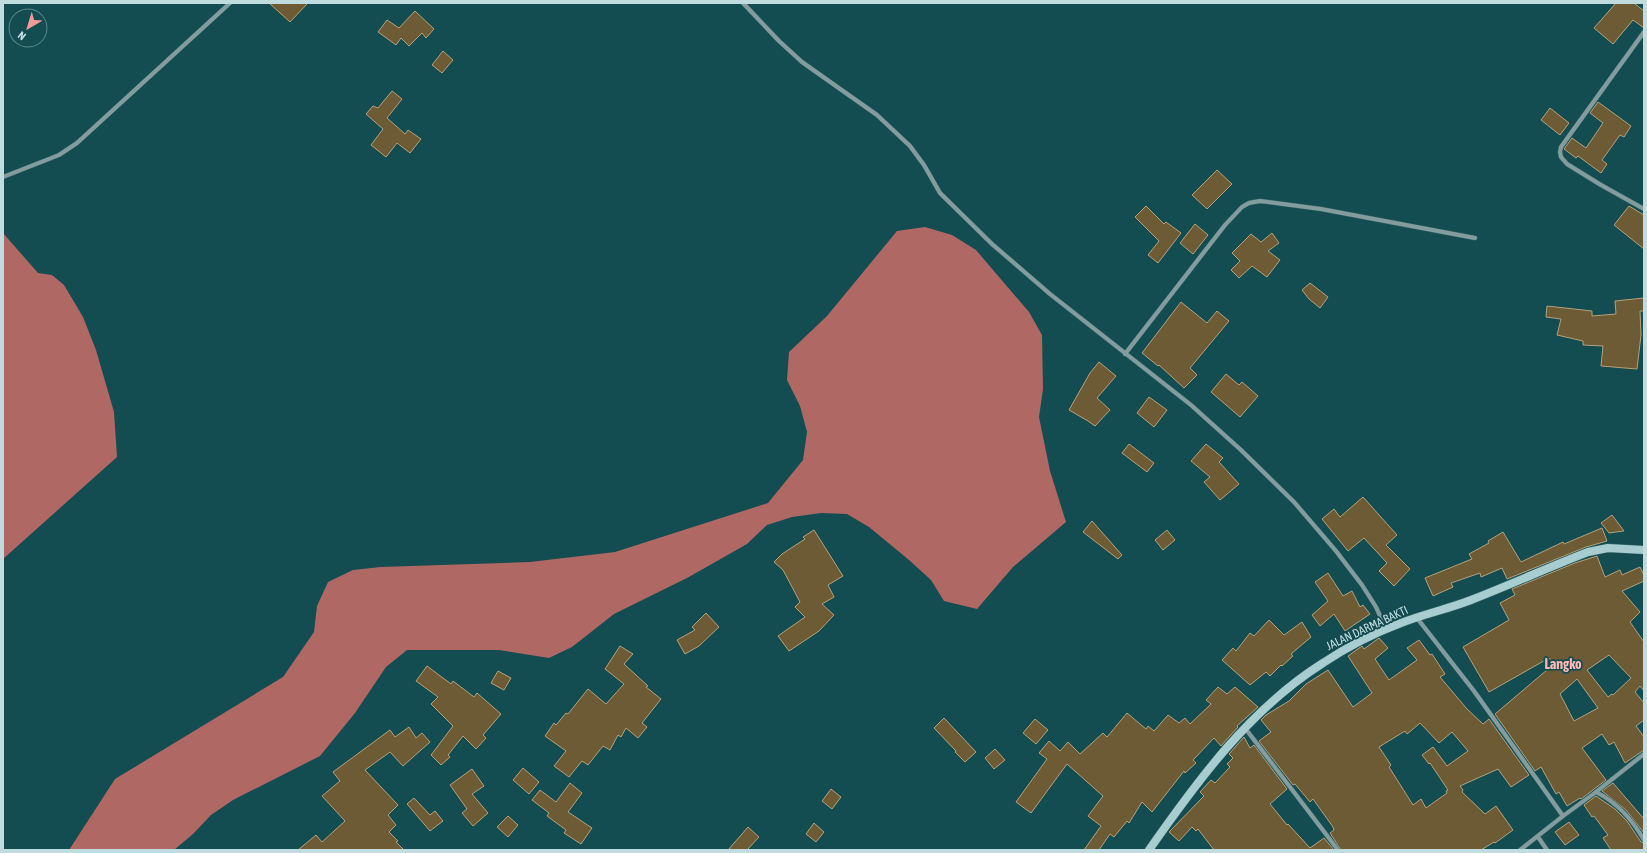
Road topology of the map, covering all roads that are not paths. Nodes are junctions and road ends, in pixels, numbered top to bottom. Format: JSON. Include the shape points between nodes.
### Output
{"nodes":[{"id":1,"x":230,"y":3,"type":"edge"},
{"id":2,"x":743,"y":3,"type":"edge"},
{"id":3,"x":1644,"y":32,"type":"edge"},
{"id":4,"x":3,"y":177,"type":"edge"},
{"id":5,"x":1644,"y":209,"type":"edge"},
{"id":6,"x":1475,"y":238,"type":"dead end"},
{"id":7,"x":1125,"y":354,"type":"junction"},
{"id":8,"x":1644,"y":550,"type":"edge"},
{"id":9,"x":1416,"y":618,"type":"junction"},
{"id":10,"x":1386,"y":629,"type":"junction"},
{"id":11,"x":1245,"y":728,"type":"junction"},
{"id":12,"x":1644,"y":754,"type":"edge"},
{"id":13,"x":1596,"y":792,"type":"junction"},
{"id":14,"x":1563,"y":816,"type":"junction"},
{"id":15,"x":1538,"y":837,"type":"junction"},
{"id":16,"x":1644,"y":840,"type":"edge"},
{"id":17,"x":1149,"y":850,"type":"edge"},
{"id":18,"x":1338,"y":850,"type":"edge"},
{"id":19,"x":1520,"y":850,"type":"edge"},
{"id":20,"x":1547,"y":850,"type":"edge"}],
"edges":[{"from":1,"to":4,"type":"street","via":[[77,143],[59,155]]},
{"from":2,"to":7,"type":"street","via":[[802,62],[877,115],[910,146],[940,193],[972,225],[1050,294]]},
{"from":3,"to":5,"type":"street","via":[[1561,147],[1560,152],[1561,158],[1567,164]]},
{"from":6,"to":7,"type":"street","via":[[1321,209],[1260,201],[1249,203],[1224,225]]},
{"from":7,"to":10,"type":"street","via":[[1191,406],[1294,502],[1362,585]]},
{"from":8,"to":9,"type":"street","name":"JALAN DARMA BAKTI","via":[[1608,548],[1588,552],[1470,600]]},
{"from":9,"to":10,"type":"street","name":"JALAN DARMA BAKTI"},
{"from":9,"to":14,"type":"street","via":[[1474,691]]},
{"from":10,"to":11,"type":"street","name":"JALAN DARMA BAKTI","via":[[1352,645],[1290,686]]},
{"from":11,"to":17,"type":"street","name":"JALAN DARMA BAKTI","via":[[1209,768]]},
{"from":11,"to":18,"type":"street"},
{"from":12,"to":13,"type":"street"},
{"from":13,"to":14,"type":"street"},
{"from":13,"to":16,"type":"street","via":[[1625,812]]},
{"from":14,"to":15,"type":"street"},
{"from":15,"to":19,"type":"street"},
{"from":15,"to":20,"type":"street"}]}
